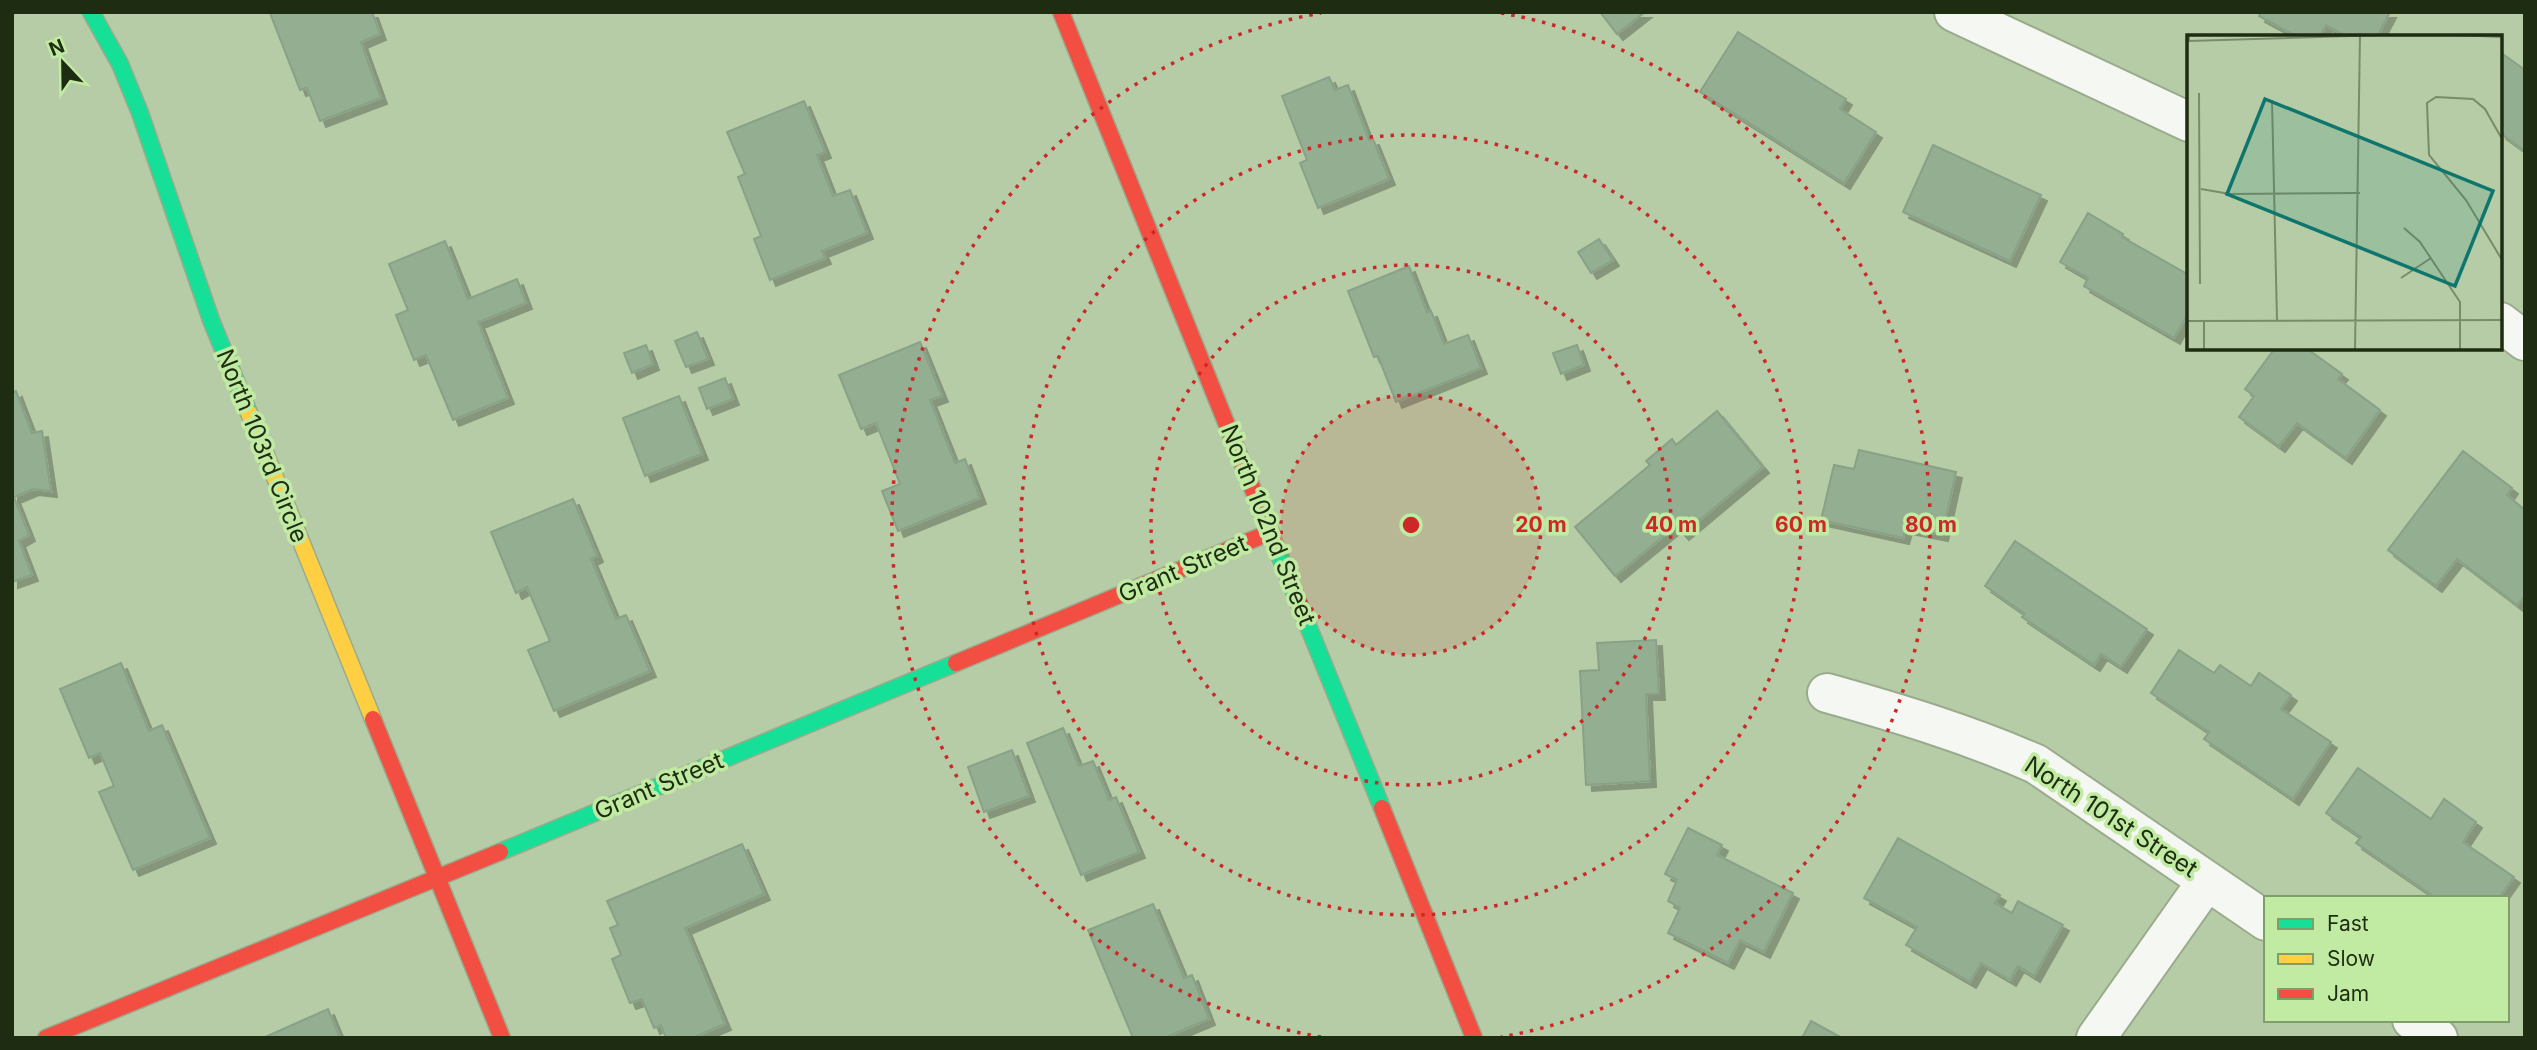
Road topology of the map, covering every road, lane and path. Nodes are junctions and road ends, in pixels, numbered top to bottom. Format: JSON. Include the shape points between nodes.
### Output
{"nodes":[{"id":1,"x":91,"y":12,"type":"edge"},
{"id":2,"x":1061,"y":12,"type":"edge"},
{"id":3,"x":1954,"y":12,"type":"edge"},
{"id":4,"x":2187,"y":121,"type":"edge"},
{"id":5,"x":2502,"y":324,"type":"edge"},
{"id":6,"x":2525,"y":341,"type":"edge"},
{"id":7,"x":1271,"y":532,"type":"junction"},
{"id":8,"x":1827,"y":693,"type":"dead end"},
{"id":9,"x":438,"y":878,"type":"junction"},
{"id":10,"x":2207,"y":881,"type":"junction"},
{"id":11,"x":2264,"y":920,"type":"edge"},
{"id":12,"x":2415,"y":1022,"type":"edge"},
{"id":13,"x":46,"y":1038,"type":"edge"},
{"id":14,"x":502,"y":1038,"type":"edge"},
{"id":15,"x":1474,"y":1038,"type":"edge"},
{"id":16,"x":2096,"y":1038,"type":"edge"},
{"id":17,"x":2438,"y":1038,"type":"edge"}],
"edges":[{"from":1,"to":9,"type":"street","name":"North 103rd Circle","via":[[140,113],[211,320]]},
{"from":2,"to":7,"type":"street","name":"North 102nd Street"},
{"from":3,"to":4,"type":"street"},
{"from":5,"to":6,"type":"street"},
{"from":7,"to":9,"type":"street","name":"Grant Street"},
{"from":7,"to":15,"type":"street","name":"North 102nd Street"},
{"from":8,"to":10,"type":"street","name":"North 101st Street","via":[[1926,721],[2036,764]]},
{"from":9,"to":13,"type":"street","name":"Grant Street"},
{"from":9,"to":14,"type":"street","name":"North 103rd Circle"},
{"from":10,"to":11,"type":"street","name":"North 101st Street"},
{"from":10,"to":16,"type":"street"},
{"from":12,"to":17,"type":"street"}]}
